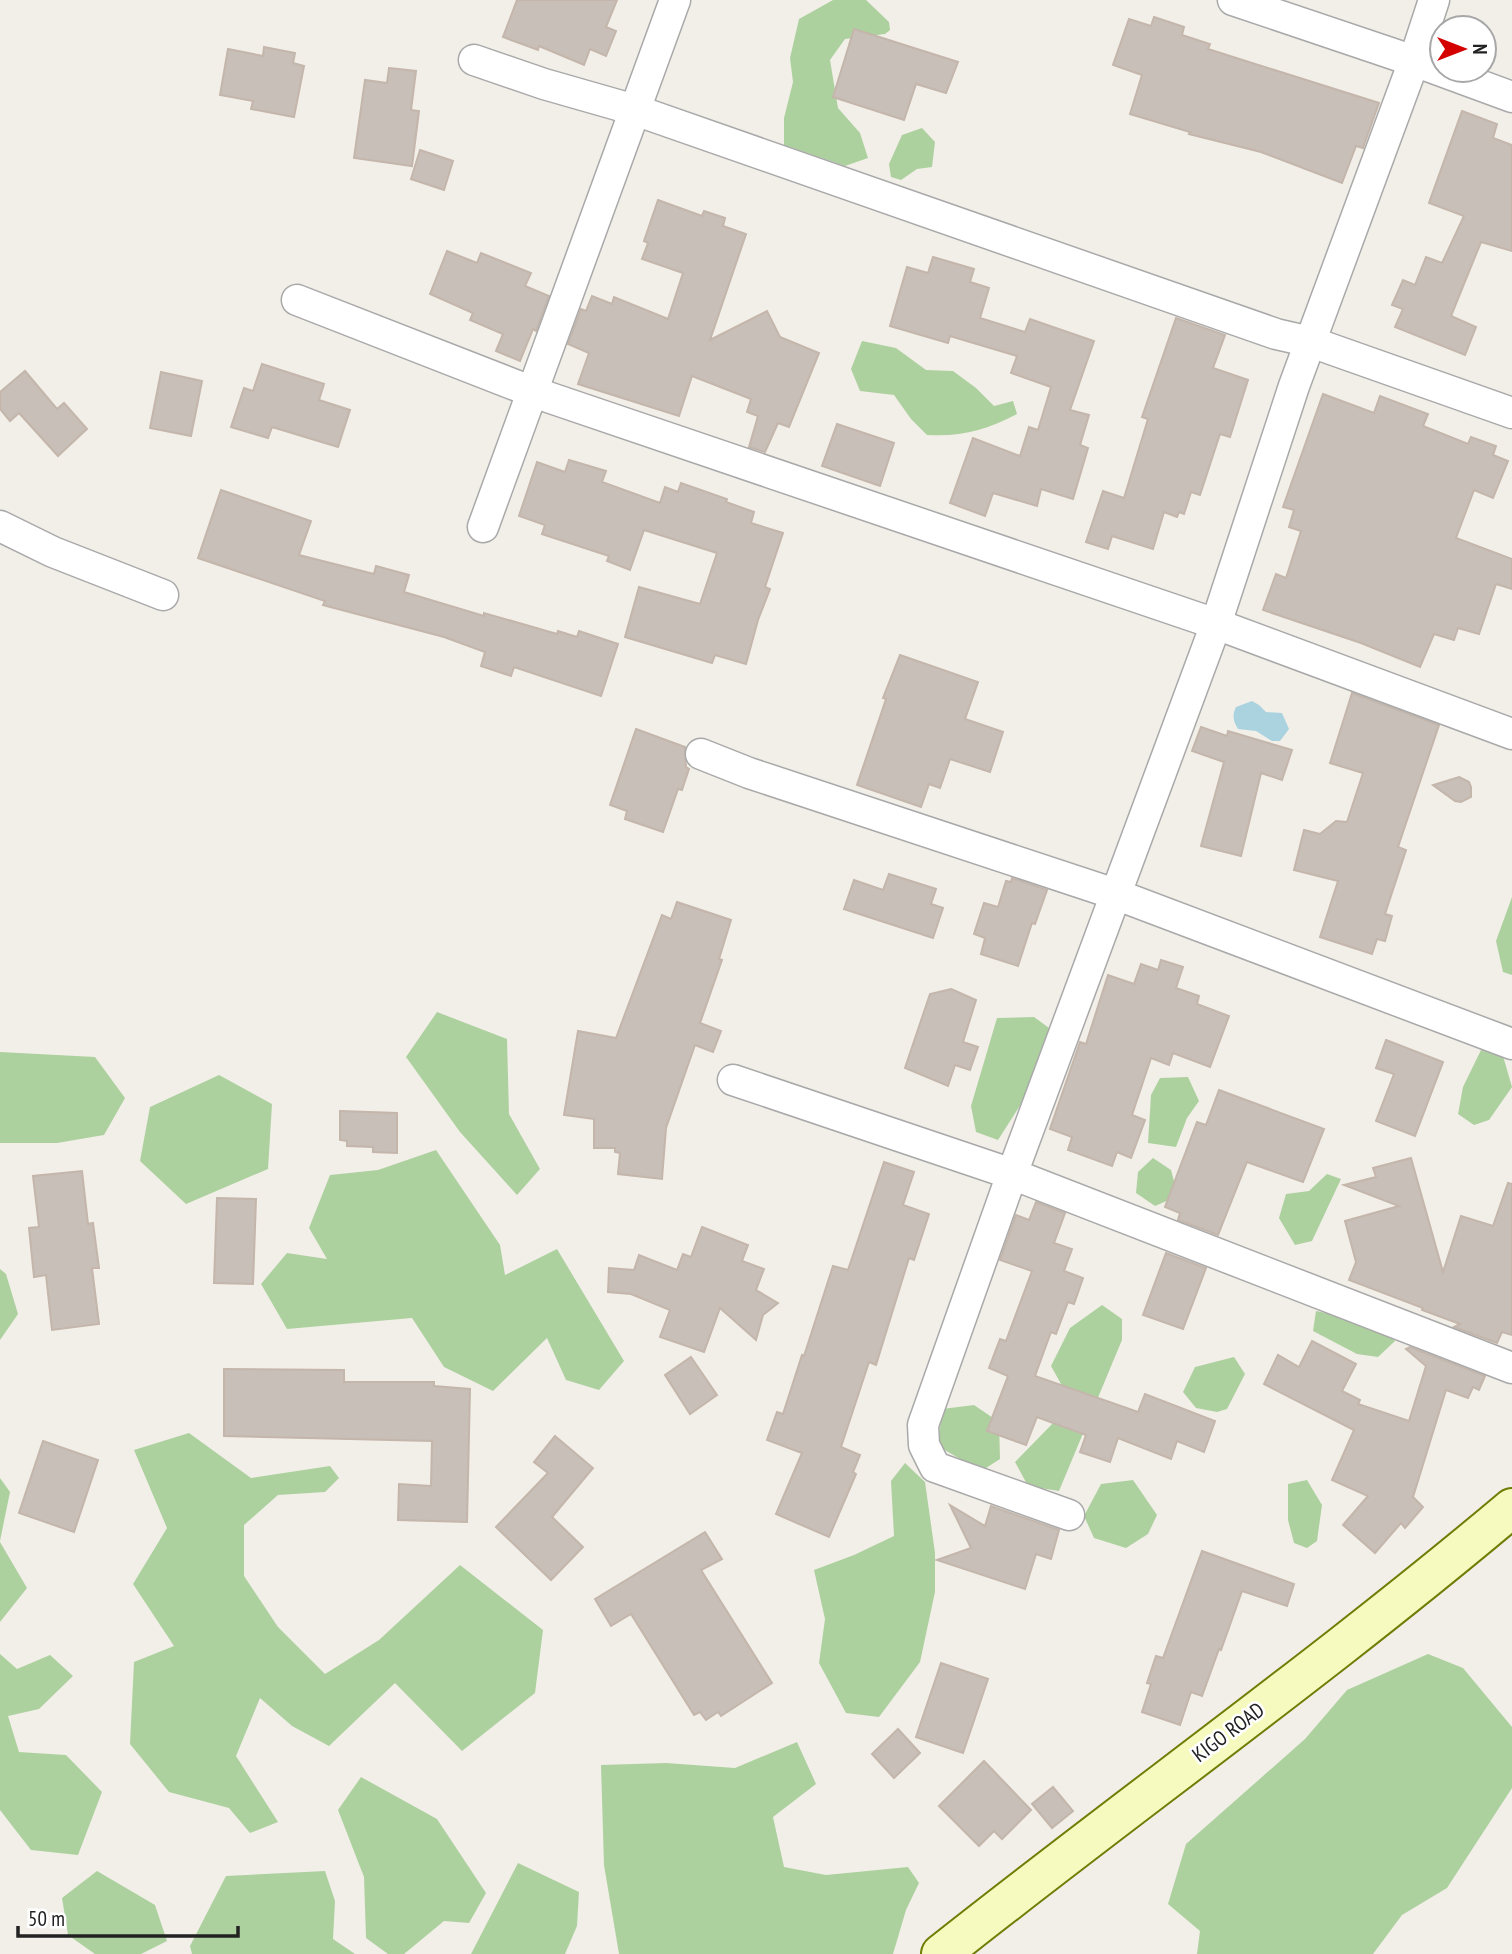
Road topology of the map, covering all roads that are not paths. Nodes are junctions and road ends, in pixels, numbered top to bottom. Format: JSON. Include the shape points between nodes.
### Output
{"nodes":[{"id":1,"x":675,"y":0,"type":"edge"},
{"id":2,"x":1233,"y":0,"type":"edge"},
{"id":3,"x":1434,"y":0,"type":"edge"},
{"id":4,"x":474,"y":60,"type":"dead end"},
{"id":5,"x":1414,"y":61,"type":"junction"},
{"id":6,"x":1512,"y":97,"type":"edge"},
{"id":7,"x":635,"y":110,"type":"junction"},
{"id":8,"x":297,"y":300,"type":"dead end"},
{"id":9,"x":1311,"y":342,"type":"junction"},
{"id":10,"x":533,"y":392,"type":"junction"},
{"id":11,"x":1512,"y":413,"type":"edge"},
{"id":12,"x":0,"y":526,"type":"edge"},
{"id":13,"x":483,"y":527,"type":"dead end"},
{"id":14,"x":163,"y":595,"type":"dead end"},
{"id":15,"x":1216,"y":624,"type":"junction"},
{"id":16,"x":1512,"y":734,"type":"edge"},
{"id":17,"x":701,"y":754,"type":"dead end"},
{"id":18,"x":1115,"y":894,"type":"junction"},
{"id":19,"x":1512,"y":1044,"type":"edge"},
{"id":20,"x":733,"y":1080,"type":"dead end"},
{"id":21,"x":1012,"y":1174,"type":"junction"},
{"id":22,"x":1512,"y":1368,"type":"edge"},
{"id":23,"x":1512,"y":1508,"type":"edge"},
{"id":24,"x":1069,"y":1515,"type":"dead end"},
{"id":25,"x":941,"y":1954,"type":"edge"}],
"edges":[{"from":1,"to":7,"type":"street"},
{"from":2,"to":5,"type":"street"},
{"from":3,"to":5,"type":"street"},
{"from":4,"to":7,"type":"street"},
{"from":5,"to":6,"type":"street"},
{"from":5,"to":9,"type":"street"},
{"from":7,"to":9,"type":"street","via":[[1276,334]]},
{"from":7,"to":10,"type":"street"},
{"from":8,"to":10,"type":"street"},
{"from":9,"to":11,"type":"street"},
{"from":9,"to":15,"type":"street"},
{"from":10,"to":13,"type":"street"},
{"from":10,"to":15,"type":"street"},
{"from":12,"to":14,"type":"street"},
{"from":15,"to":16,"type":"street"},
{"from":15,"to":18,"type":"street"},
{"from":17,"to":18,"type":"street"},
{"from":18,"to":19,"type":"street"},
{"from":18,"to":21,"type":"street"},
{"from":20,"to":21,"type":"street"},
{"from":21,"to":22,"type":"street"},
{"from":21,"to":24,"type":"street","via":[[923,1425],[924,1446],[935,1468]]},
{"from":23,"to":25,"type":"street","name":"KIGO ROAD","via":[[1426,1581]]}]}
